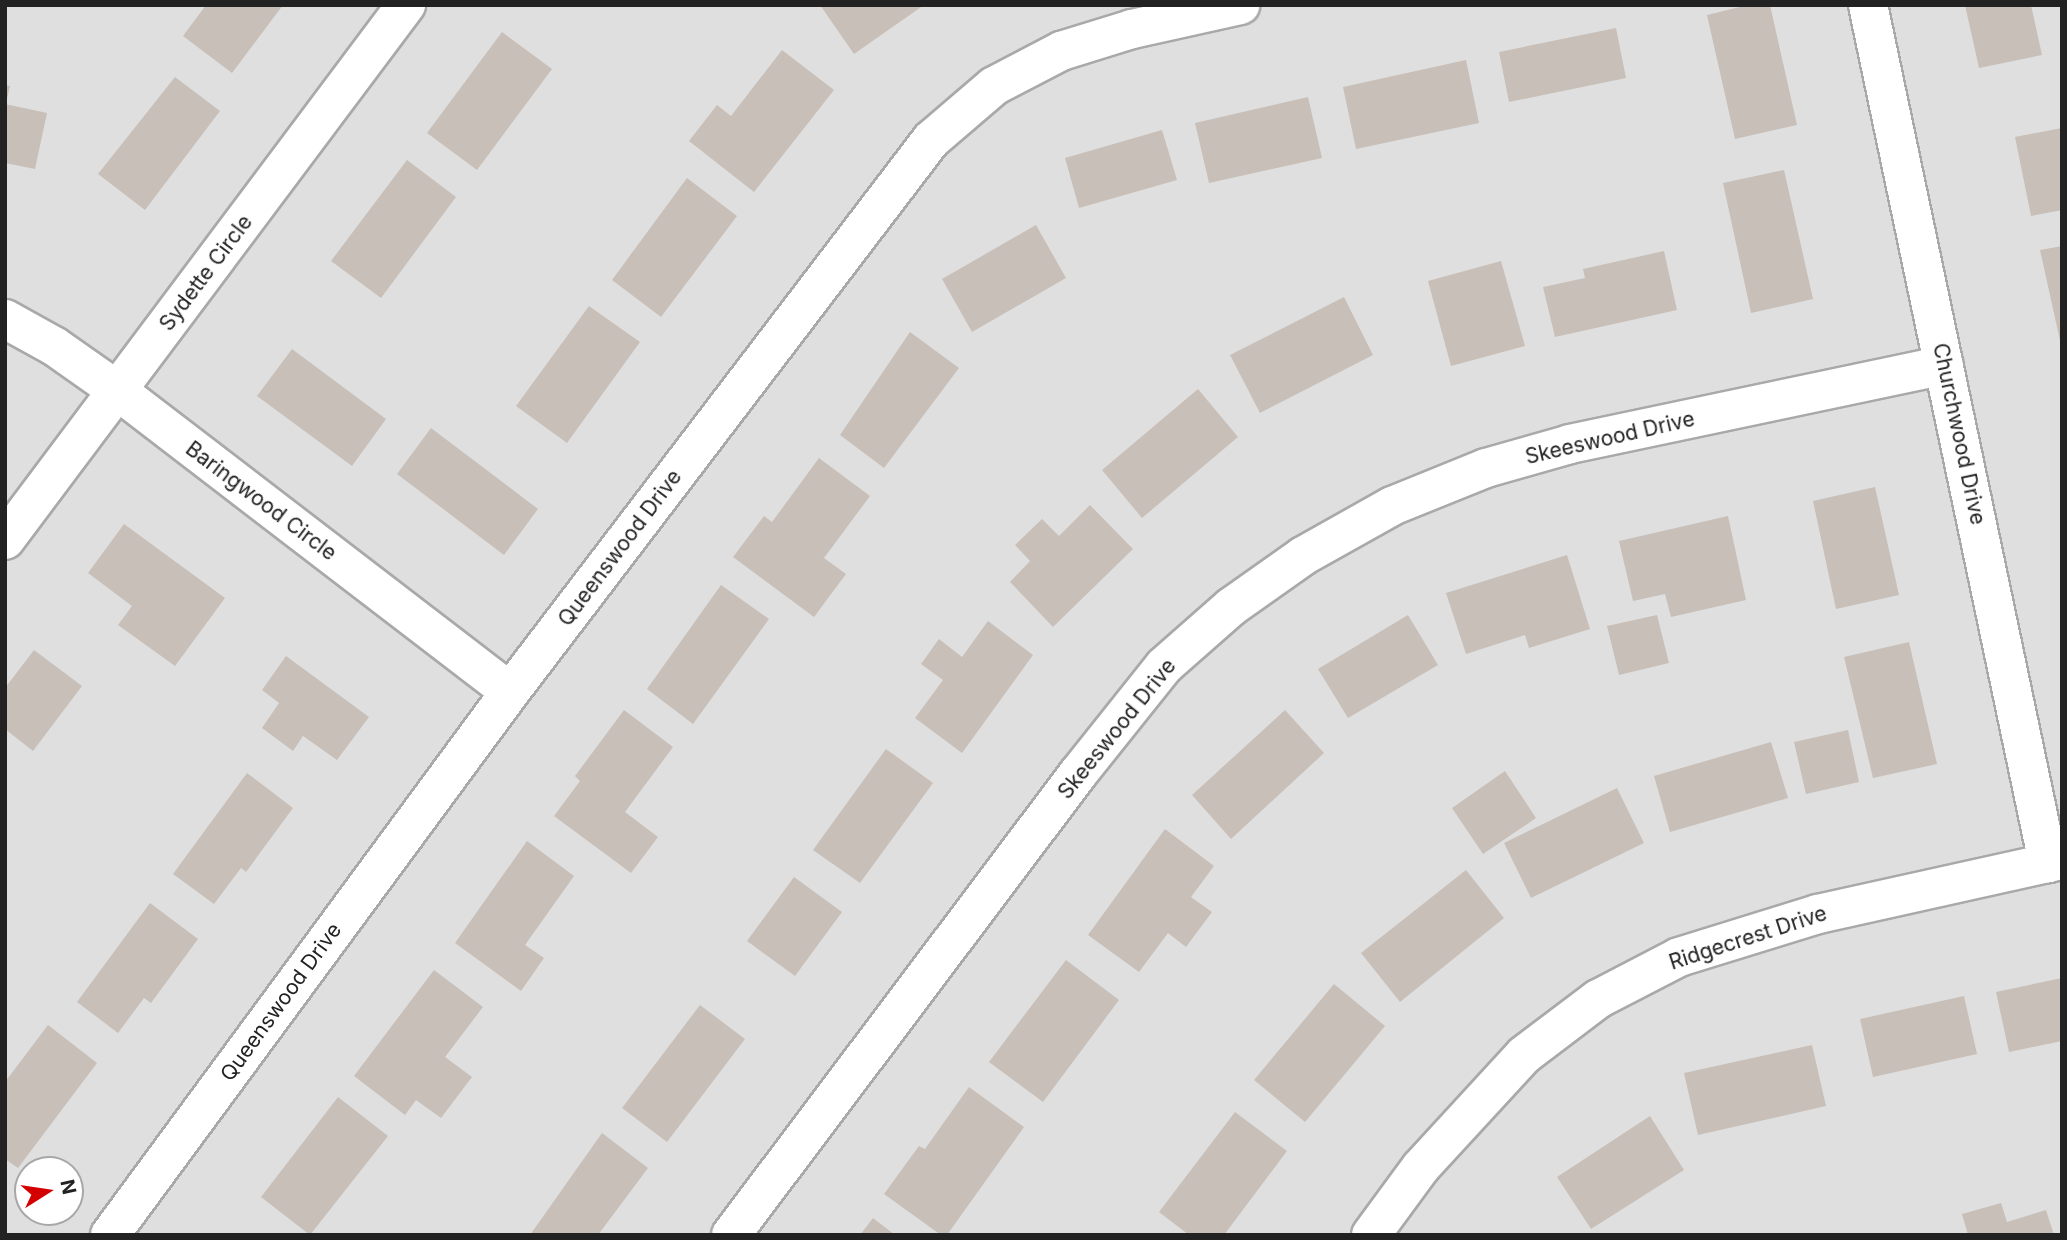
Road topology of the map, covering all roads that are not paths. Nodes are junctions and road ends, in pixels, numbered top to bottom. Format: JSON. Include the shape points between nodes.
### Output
{"nodes":[{"id":1,"x":406,"y":5,"type":"edge"},
{"id":2,"x":1240,"y":5,"type":"edge"},
{"id":3,"x":1868,"y":5,"type":"edge"},
{"id":4,"x":5,"y":319,"type":"edge"},
{"id":5,"x":1944,"y":365,"type":"junction"},
{"id":6,"x":118,"y":391,"type":"junction"},
{"id":7,"x":5,"y":540,"type":"edge"},
{"id":8,"x":510,"y":692,"type":"junction"},
{"id":9,"x":2055,"y":861,"type":"edge"},
{"id":10,"x":110,"y":1235,"type":"edge"},
{"id":11,"x":731,"y":1235,"type":"edge"},
{"id":12,"x":1371,"y":1235,"type":"edge"}],
"edges":[{"from":1,"to":6,"type":"street","name":"Sydette Circle"},
{"from":2,"to":8,"type":"street","name":"Queenswood Drive","via":[[1132,29],[1061,51],[994,86],[930,140]]},
{"from":3,"to":5,"type":"street","name":"Churchwood Drive"},
{"from":4,"to":6,"type":"street","name":"Baringwood Circle","via":[[54,346]]},
{"from":5,"to":9,"type":"street","name":"Churchwood Drive"},
{"from":5,"to":11,"type":"street","name":"Skeeswood Drive","via":[[1570,444],[1486,468],[1392,506],[1303,556],[1231,607],[1164,666]]},
{"from":6,"to":7,"type":"street","name":"Sydette Circle"},
{"from":6,"to":8,"type":"street","name":"Baringwood Circle"},
{"from":8,"to":10,"type":"street","name":"Queenswood Drive"},
{"from":9,"to":12,"type":"street","name":"Ridgecrest Drive","via":[[1818,914],[1679,957],[1598,999],[1524,1055],[1422,1167]]}]}
